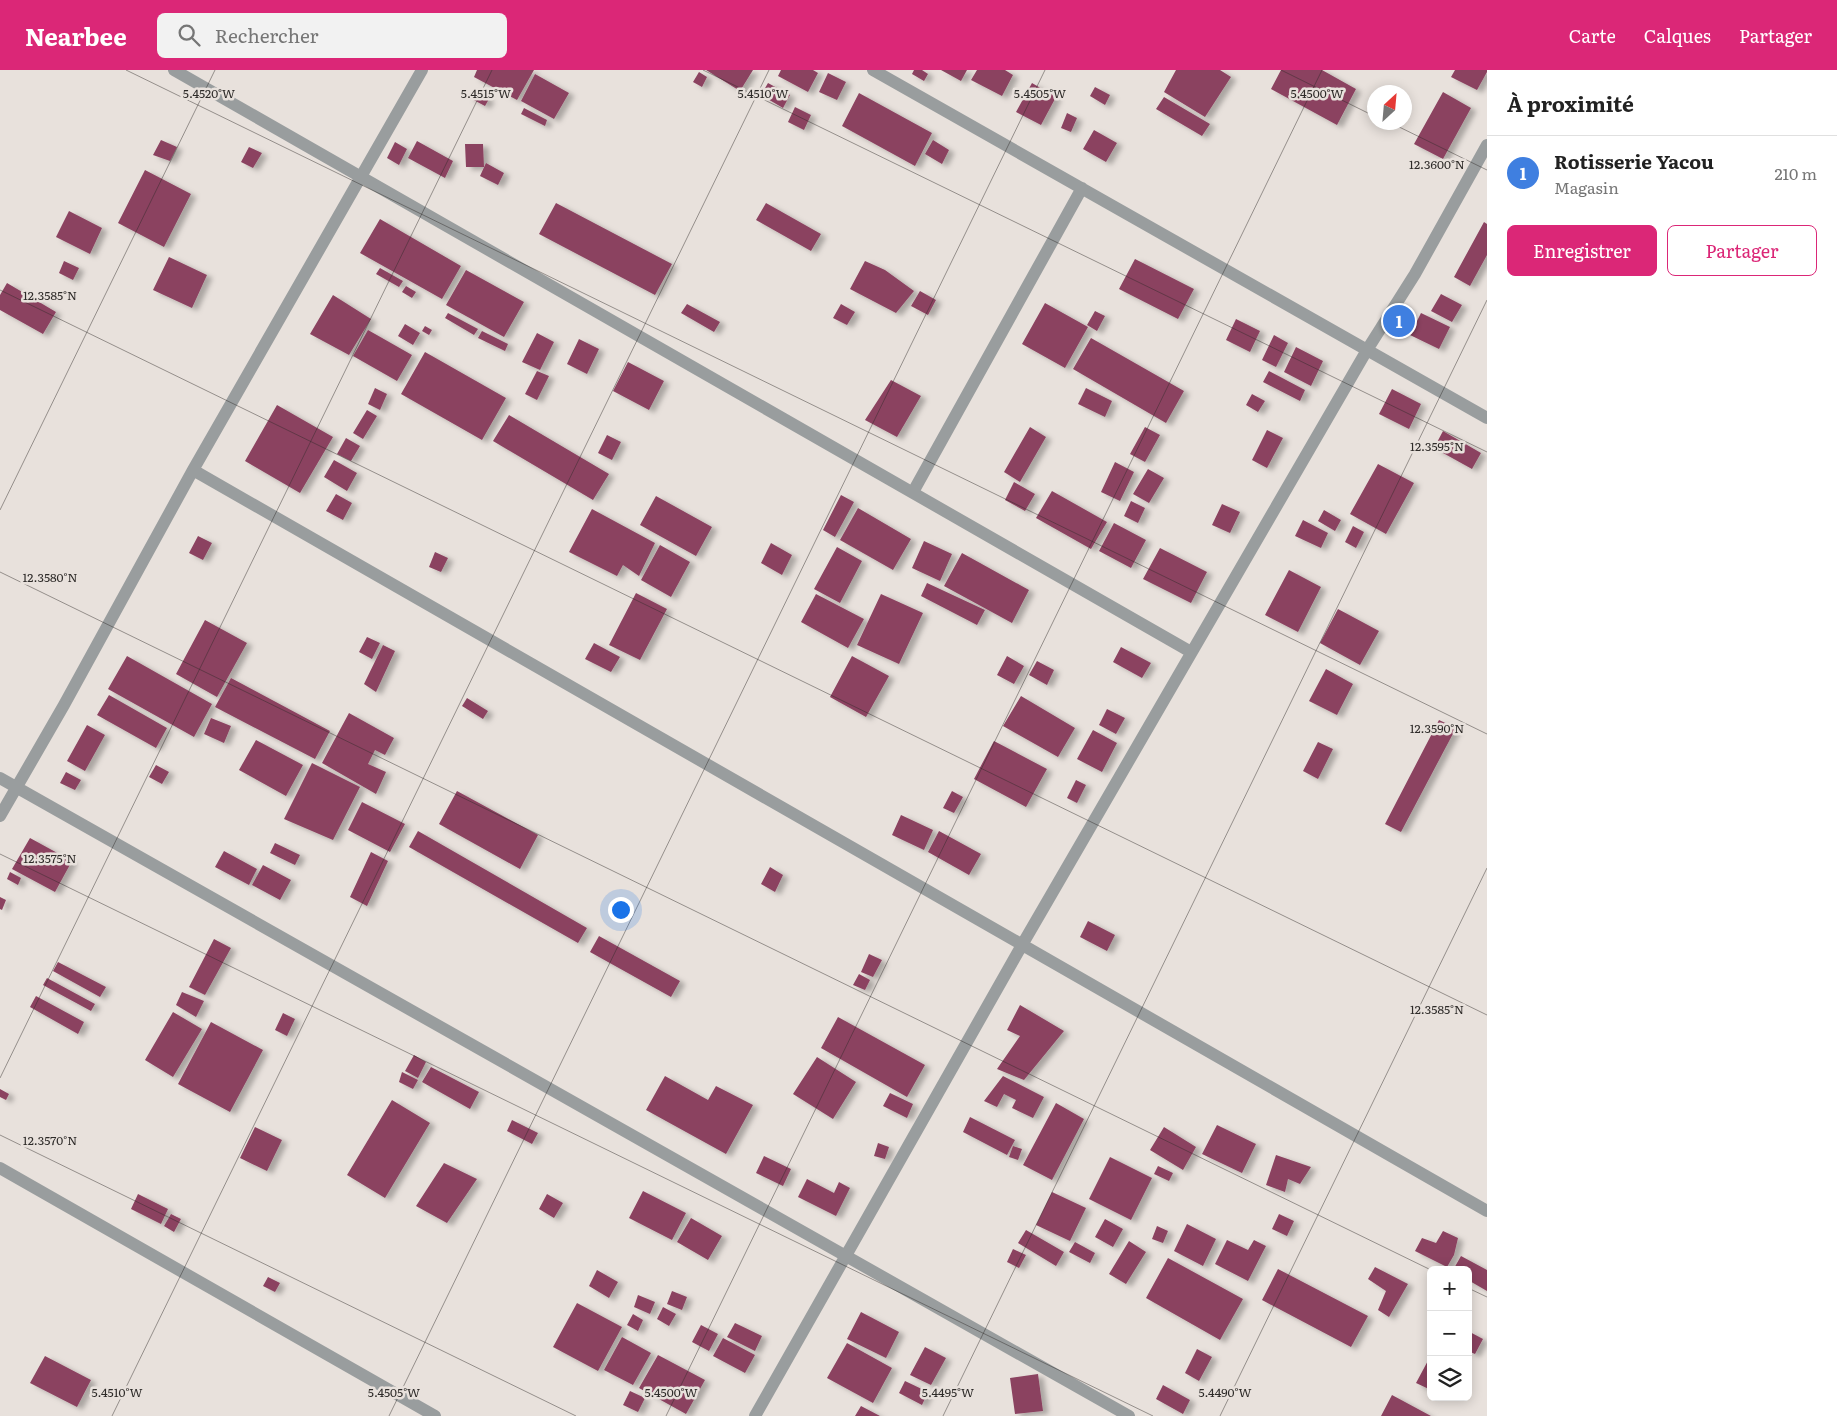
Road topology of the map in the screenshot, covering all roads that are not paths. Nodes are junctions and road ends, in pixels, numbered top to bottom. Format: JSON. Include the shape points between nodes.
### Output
{"nodes":[{"id":1,"x":174,"y":70,"type":"edge"},
{"id":2,"x":422,"y":70,"type":"edge"},
{"id":3,"x":873,"y":70,"type":"edge"},
{"id":4,"x":1487,"y":146,"type":"edge"},
{"id":5,"x":361,"y":177,"type":"junction"},
{"id":6,"x":1082,"y":188,"type":"junction"},
{"id":7,"x":1367,"y":350,"type":"junction"},
{"id":8,"x":1487,"y":418,"type":"edge"},
{"id":9,"x":193,"y":470,"type":"junction"},
{"id":10,"x":913,"y":492,"type":"junction"},
{"id":11,"x":1192,"y":652,"type":"junction"},
{"id":12,"x":0,"y":778,"type":"edge"},
{"id":13,"x":16,"y":788,"type":"junction"},
{"id":14,"x":0,"y":816,"type":"edge"},
{"id":15,"x":1022,"y":945,"type":"junction"},
{"id":16,"x":0,"y":1168,"type":"edge"},
{"id":17,"x":1487,"y":1211,"type":"edge"},
{"id":18,"x":846,"y":1256,"type":"junction"},
{"id":19,"x":435,"y":1416,"type":"edge"},
{"id":20,"x":755,"y":1416,"type":"edge"},
{"id":21,"x":1130,"y":1416,"type":"edge"}],
"edges":[{"from":1,"to":5,"type":"street"},
{"from":2,"to":5,"type":"street"},
{"from":3,"to":6,"type":"street"},
{"from":4,"to":7,"type":"street","via":[[1415,274]]},
{"from":5,"to":9,"type":"street"},
{"from":5,"to":10,"type":"street"},
{"from":6,"to":7,"type":"street"},
{"from":6,"to":10,"type":"street"},
{"from":7,"to":8,"type":"street"},
{"from":7,"to":11,"type":"street"},
{"from":9,"to":13,"type":"street"},
{"from":9,"to":15,"type":"street"},
{"from":10,"to":11,"type":"street"},
{"from":11,"to":15,"type":"street"},
{"from":12,"to":13,"type":"street"},
{"from":13,"to":14,"type":"street"},
{"from":13,"to":18,"type":"street"},
{"from":15,"to":17,"type":"street"},
{"from":15,"to":18,"type":"street"},
{"from":16,"to":19,"type":"street"},
{"from":18,"to":20,"type":"street"},
{"from":18,"to":21,"type":"street"}]}
